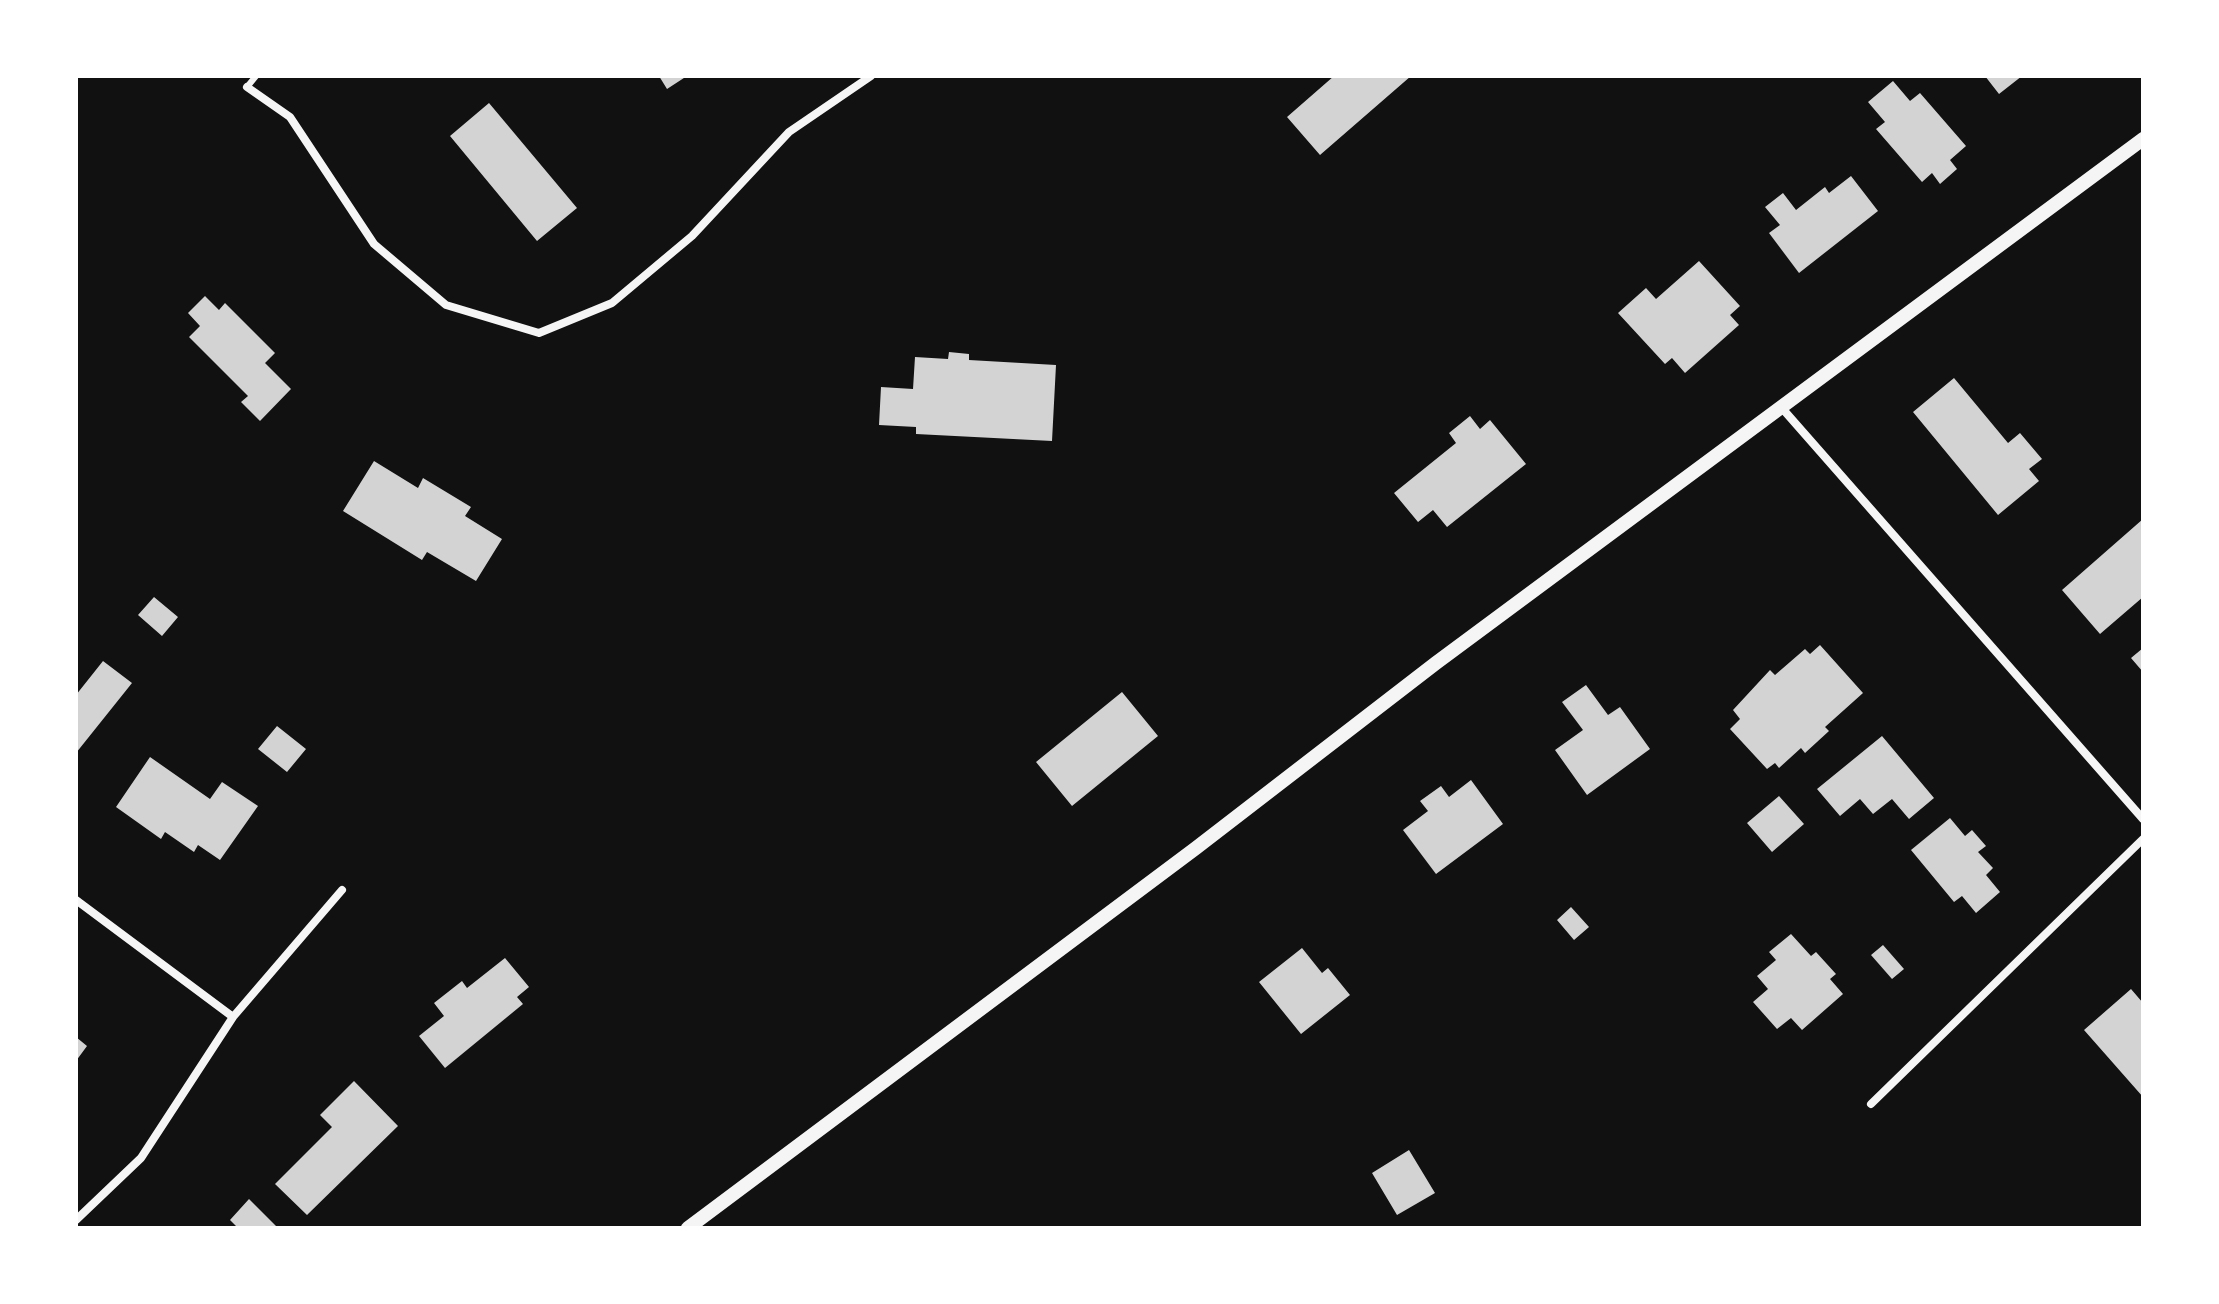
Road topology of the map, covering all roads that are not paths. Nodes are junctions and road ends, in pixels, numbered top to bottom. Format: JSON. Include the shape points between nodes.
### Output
{"nodes":[{"id":1,"x":256,"y":76,"type":"edge"},
{"id":2,"x":871,"y":76,"type":"edge"},
{"id":3,"x":247,"y":87,"type":"joint"},
{"id":4,"x":2143,"y":139,"type":"edge"},
{"id":5,"x":1780,"y":406,"type":"junction"},
{"id":6,"x":2143,"y":819,"type":"edge"},
{"id":7,"x":2143,"y":839,"type":"edge"},
{"id":8,"x":342,"y":890,"type":"dead end"},
{"id":9,"x":76,"y":900,"type":"edge"},
{"id":10,"x":233,"y":1017,"type":"junction"},
{"id":11,"x":1871,"y":1104,"type":"dead end"},
{"id":12,"x":76,"y":1220,"type":"edge"},
{"id":13,"x":688,"y":1228,"type":"edge"}],
"edges":[{"from":1,"to":3,"type":"lane"},
{"from":2,"to":3,"type":"street","via":[[789,132],[692,236],[612,303],[539,333],[446,305],[374,244],[290,117]]},
{"from":4,"to":5,"type":"street"},
{"from":5,"to":6,"type":"street"},
{"from":5,"to":13,"type":"street"},
{"from":7,"to":11,"type":"street"},
{"from":8,"to":10,"type":"street"},
{"from":9,"to":10,"type":"street"},
{"from":10,"to":12,"type":"street","via":[[141,1158]]}]}
